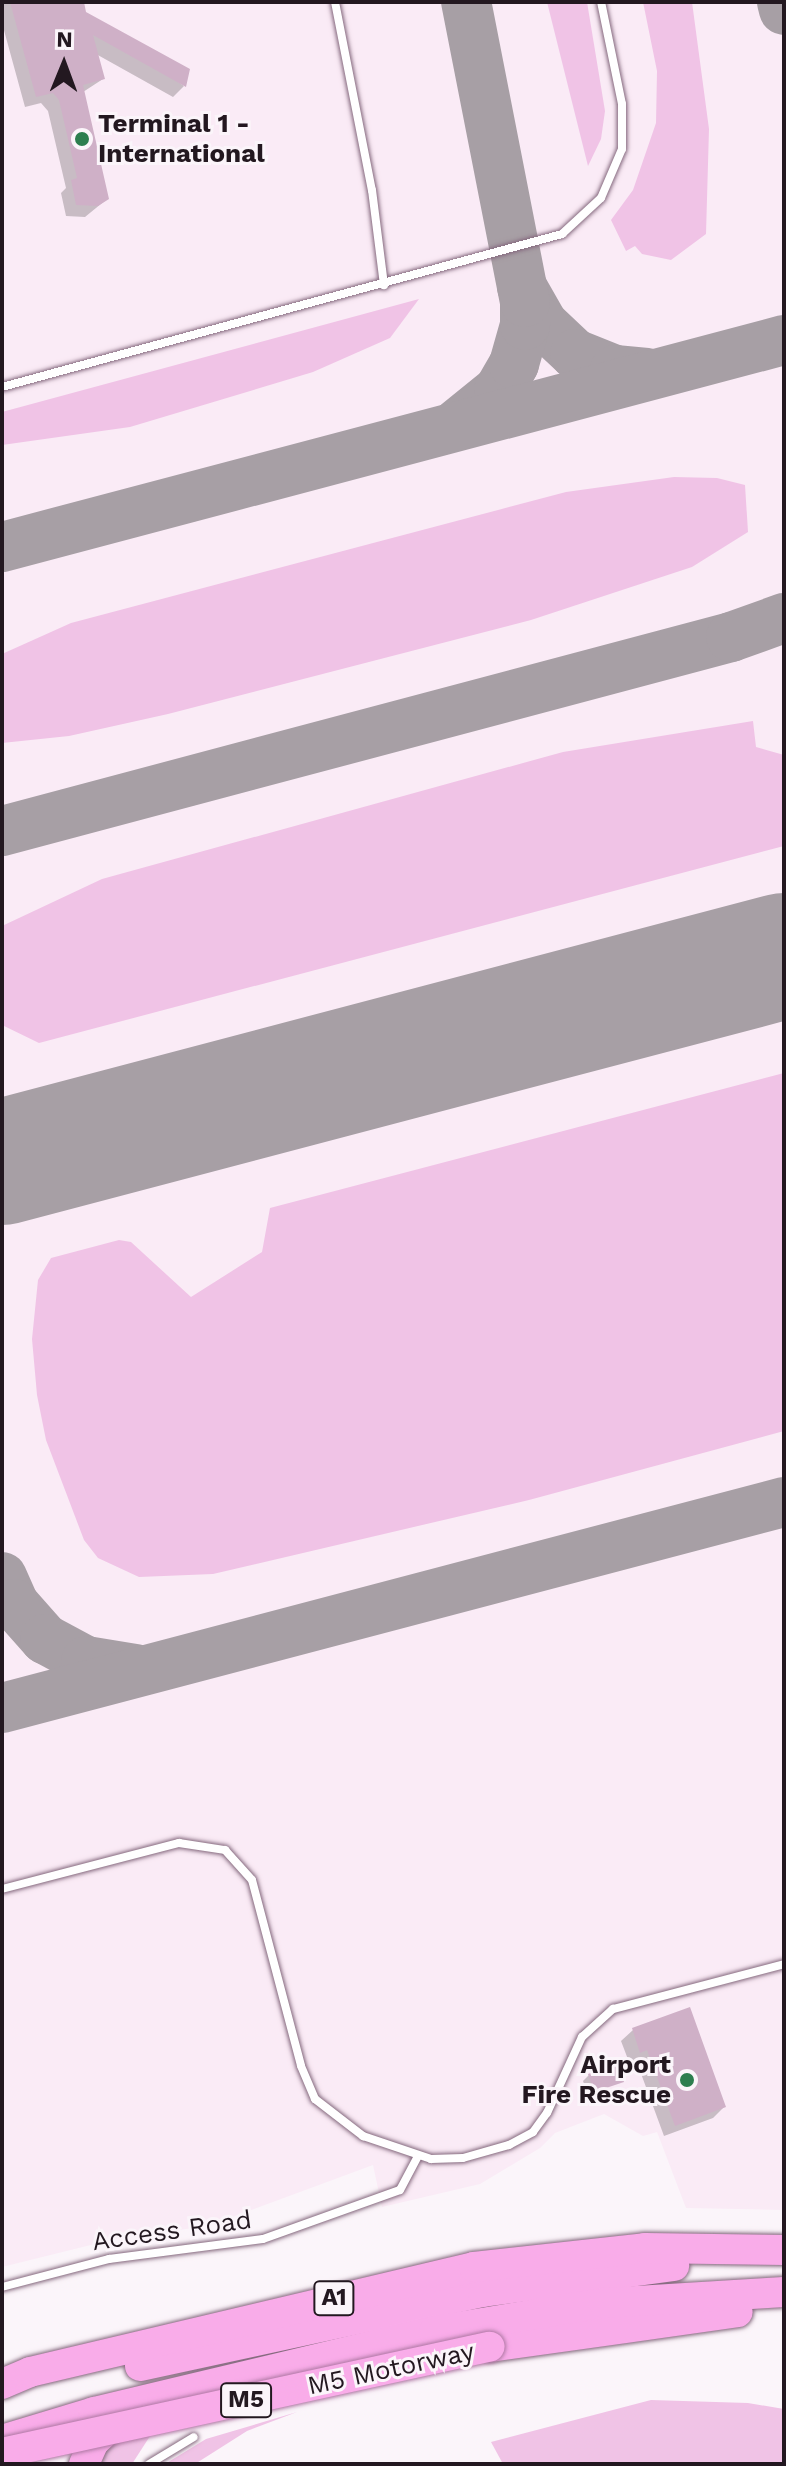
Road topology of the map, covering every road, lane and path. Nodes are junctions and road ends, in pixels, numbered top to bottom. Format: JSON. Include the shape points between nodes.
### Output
{"nodes":[{"id":1,"x":335,"y":2,"type":"edge"},
{"id":2,"x":601,"y":2,"type":"edge"},
{"id":3,"x":384,"y":285,"type":"junction"},
{"id":4,"x":2,"y":387,"type":"edge"},
{"id":5,"x":2,"y":1889,"type":"edge"},
{"id":6,"x":784,"y":1964,"type":"edge"},
{"id":7,"x":418,"y":2156,"type":"junction"},
{"id":8,"x":784,"y":2250,"type":"edge"},
{"id":9,"x":784,"y":2256,"type":"edge"},
{"id":10,"x":2,"y":2287,"type":"edge"},
{"id":11,"x":784,"y":2292,"type":"edge"},
{"id":12,"x":784,"y":2308,"type":"edge"},
{"id":13,"x":11,"y":2377,"type":"edge"},
{"id":14,"x":2,"y":2397,"type":"edge"},
{"id":15,"x":135,"y":2401,"type":"junction"},
{"id":16,"x":194,"y":2437,"type":"dead end"},
{"id":17,"x":2,"y":2440,"type":"edge"},
{"id":18,"x":2,"y":2455,"type":"edge"},
{"id":19,"x":41,"y":2464,"type":"edge"},
{"id":20,"x":84,"y":2464,"type":"edge"},
{"id":21,"x":149,"y":2464,"type":"edge"}],
"edges":[{"from":1,"to":3,"type":"lane","via":[[372,190]]},
{"from":2,"to":3,"type":"lane","via":[[624,126],[614,173],[601,198],[562,234]]},
{"from":3,"to":4,"type":"lane"},
{"from":5,"to":7,"type":"lane","via":[[179,1843],[225,1850],[252,1880],[301,2066],[315,2099],[342,2124]]},
{"from":6,"to":7,"type":"lane","via":[[613,2009],[582,2037],[533,2132],[463,2158]]},
{"from":7,"to":10,"type":"lane","name":"Access Road","via":[[400,2190],[263,2239],[109,2259]]},
{"from":8,"to":13,"type":"highway","number":"A1","via":[[645,2248],[474,2267]]},
{"from":9,"to":14,"type":"highway","number":"M5","via":[[483,2292]]},
{"from":11,"to":15,"type":"highway","number":"A1","via":[[674,2297],[529,2314]]},
{"from":12,"to":18,"type":"highway","name":"M5 Motorway","number":"M5","bridge":true,"via":[[490,2347]]},
{"from":15,"to":17,"type":"highway","number":"A1"},
{"from":15,"to":20,"type":"highway","via":[[100,2434]]},
{"from":16,"to":21,"type":"lane"},
{"from":18,"to":19,"type":"highway"}]}
